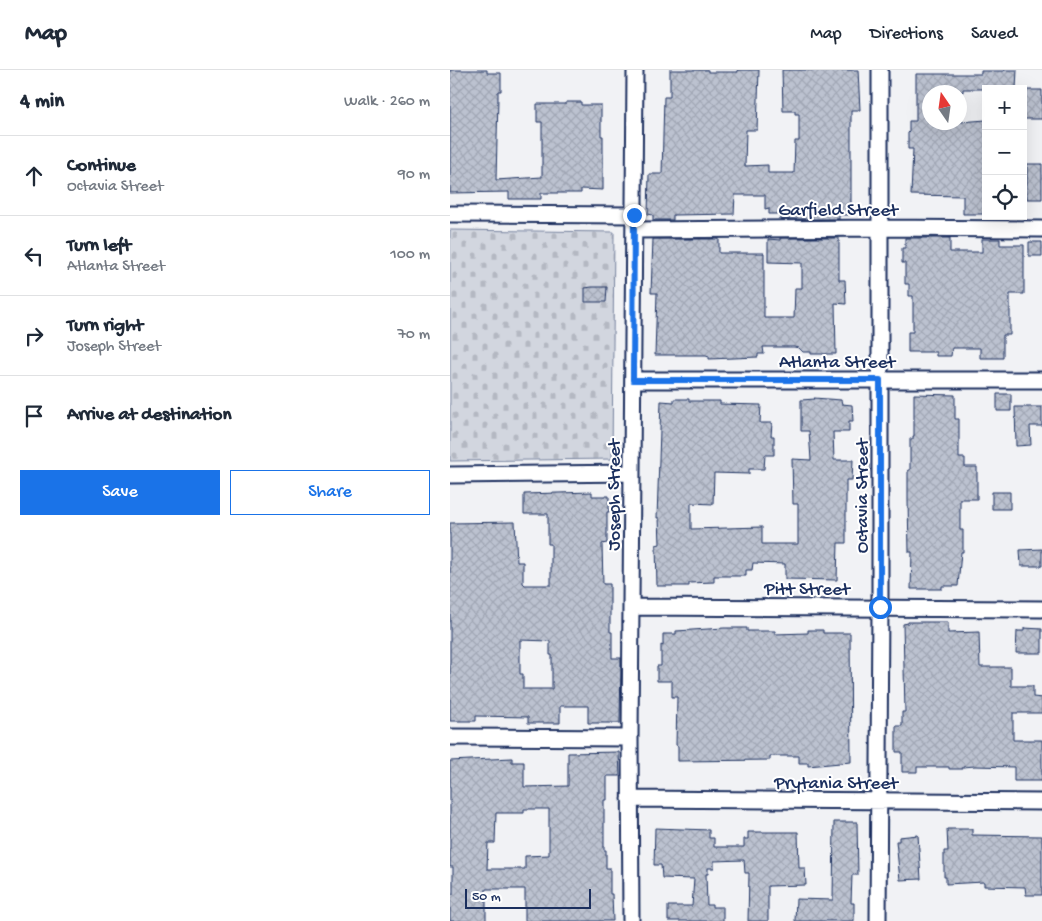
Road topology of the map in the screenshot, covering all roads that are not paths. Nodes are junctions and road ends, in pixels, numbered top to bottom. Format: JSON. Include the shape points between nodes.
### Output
{"nodes":[{"id":1,"x":635,"y":70,"type":"edge"},
{"id":2,"x":880,"y":70,"type":"edge"},
{"id":3,"x":450,"y":214,"type":"edge"},
{"id":4,"x":634,"y":222,"type":"junction"},
{"id":5,"x":880,"y":228,"type":"junction"},
{"id":6,"x":1042,"y":229,"type":"edge"},
{"id":7,"x":633,"y":380,"type":"junction"},
{"id":8,"x":880,"y":380,"type":"junction"},
{"id":9,"x":1042,"y":380,"type":"edge"},
{"id":10,"x":632,"y":473,"type":"junction"},
{"id":11,"x":450,"y":475,"type":"edge"},
{"id":12,"x":631,"y":607,"type":"junction"},
{"id":13,"x":880,"y":607,"type":"junction"},
{"id":14,"x":1042,"y":609,"type":"edge"},
{"id":15,"x":450,"y":738,"type":"edge"},
{"id":16,"x":630,"y":738,"type":"junction"},
{"id":17,"x":630,"y":800,"type":"junction"},
{"id":18,"x":880,"y":802,"type":"junction"},
{"id":19,"x":1042,"y":802,"type":"edge"},
{"id":20,"x":630,"y":921,"type":"edge"},
{"id":21,"x":878,"y":921,"type":"edge"}],
"edges":[{"from":1,"to":4,"type":"street","name":"Joseph Street"},
{"from":2,"to":5,"type":"street","name":"Octavia Street"},
{"from":3,"to":4,"type":"street","name":"Garfield Street"},
{"from":4,"to":5,"type":"street","name":"Garfield Street"},
{"from":4,"to":7,"type":"street","name":"Joseph Street"},
{"from":5,"to":6,"type":"street","name":"Garfield Street"},
{"from":5,"to":8,"type":"street","name":"Octavia Street"},
{"from":7,"to":8,"type":"street","name":"Atlanta Street"},
{"from":7,"to":10,"type":"street","name":"Joseph Street"},
{"from":8,"to":9,"type":"street","name":"Atlanta Street"},
{"from":8,"to":13,"type":"street","name":"Octavia Street"},
{"from":10,"to":11,"type":"street"},
{"from":10,"to":12,"type":"street","name":"Joseph Street"},
{"from":12,"to":13,"type":"street","name":"Pitt Street"},
{"from":12,"to":16,"type":"street","name":"Joseph Street"},
{"from":13,"to":14,"type":"street","name":"Pitt Street"},
{"from":13,"to":18,"type":"street","name":"Octavia Street"},
{"from":15,"to":16,"type":"street"},
{"from":16,"to":17,"type":"street","name":"Joseph Street"},
{"from":17,"to":18,"type":"street","name":"Prytania Street"},
{"from":17,"to":20,"type":"street","name":"Joseph Street"},
{"from":18,"to":19,"type":"street","name":"Prytania Street"},
{"from":18,"to":21,"type":"street","name":"Octavia Street"}]}
